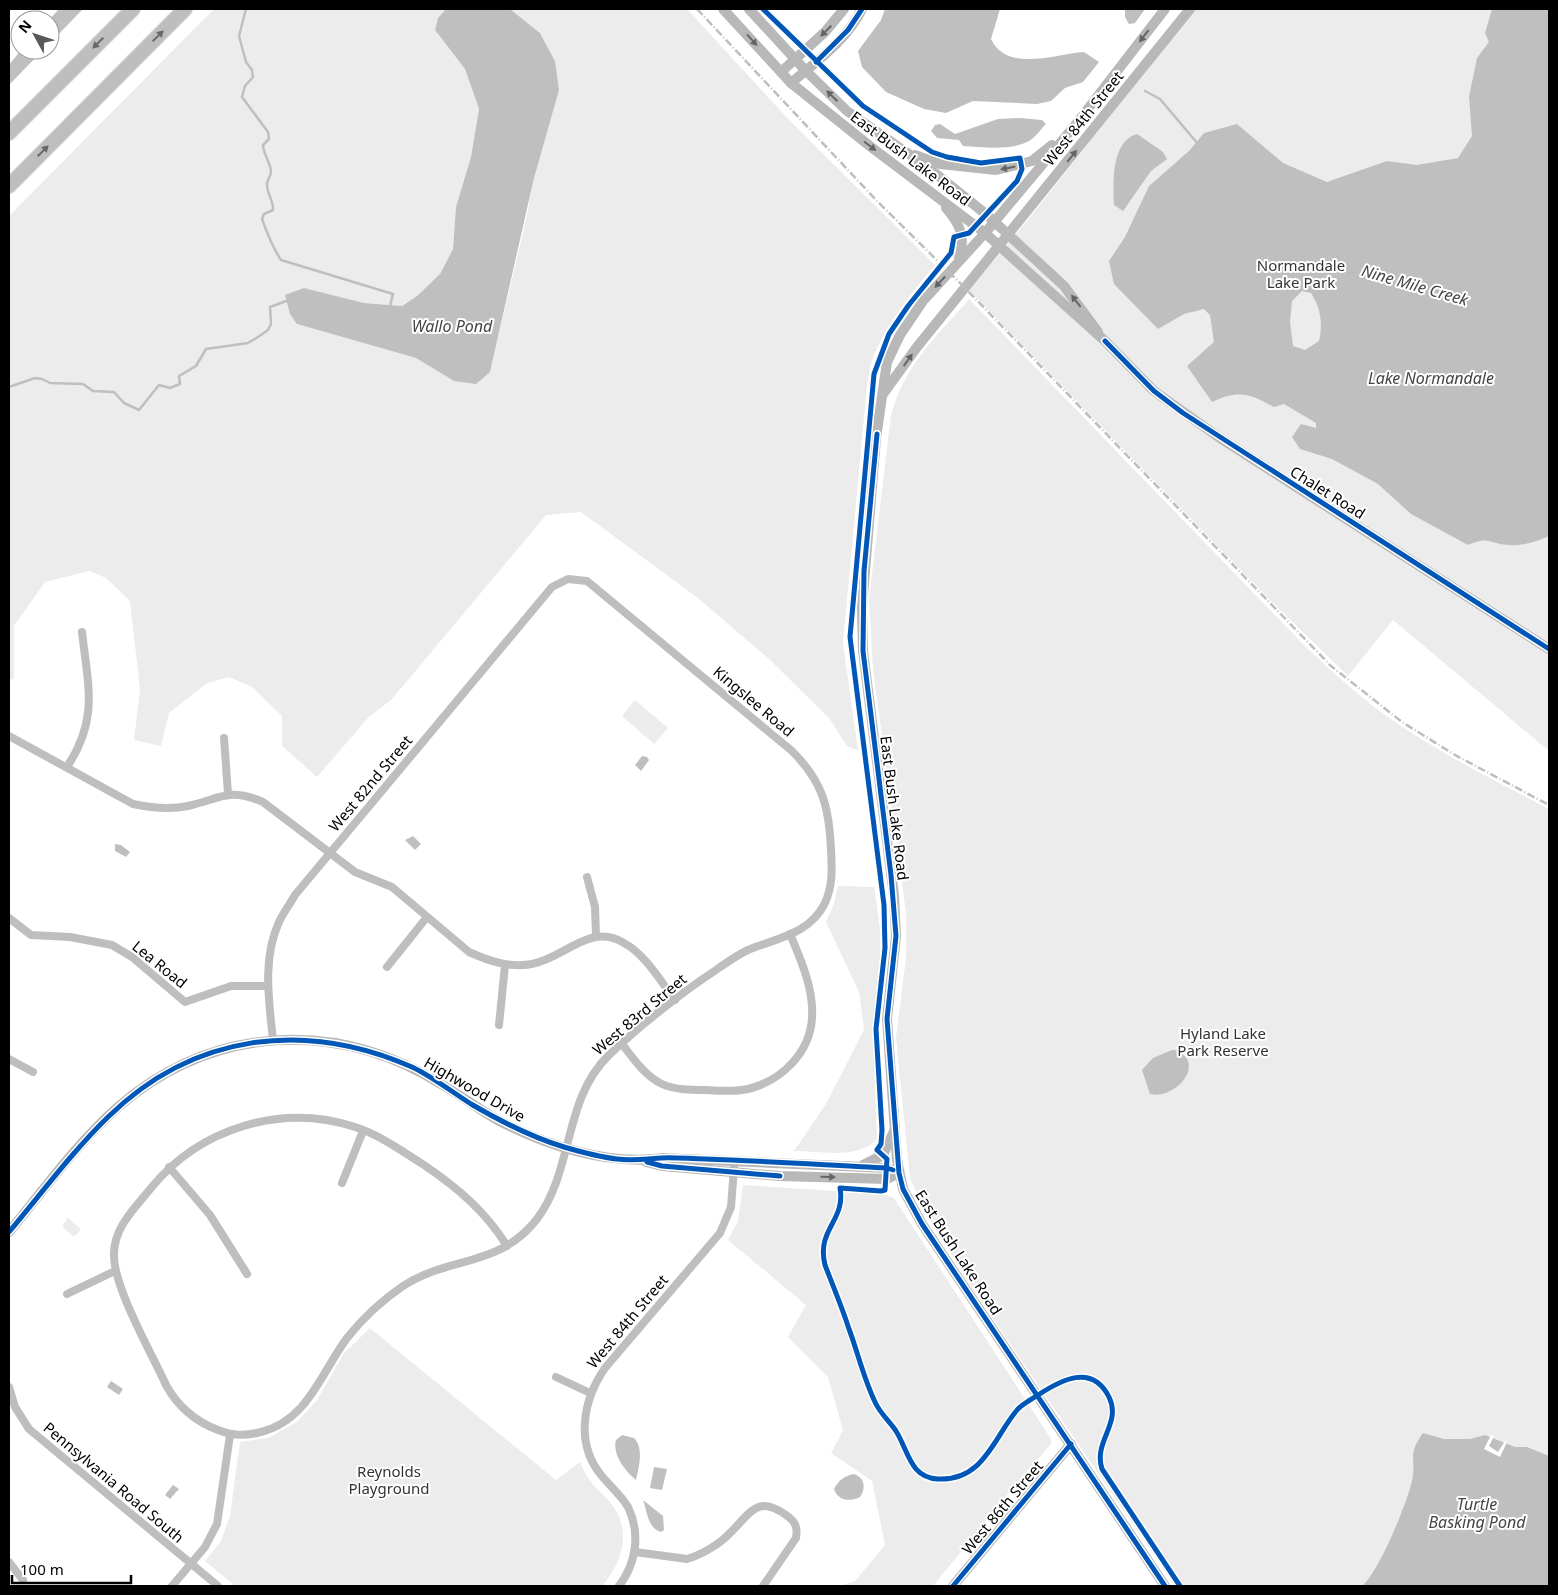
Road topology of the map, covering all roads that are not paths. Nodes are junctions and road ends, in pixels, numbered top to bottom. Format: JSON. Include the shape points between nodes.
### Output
{"nodes":[{"id":1,"x":133,"y":9,"type":"edge"},
{"id":2,"x":185,"y":9,"type":"edge"},
{"id":3,"x":723,"y":9,"type":"edge"},
{"id":4,"x":749,"y":9,"type":"edge"},
{"id":5,"x":844,"y":9,"type":"edge"},
{"id":6,"x":862,"y":9,"type":"edge"},
{"id":7,"x":1165,"y":9,"type":"edge"},
{"id":8,"x":1190,"y":9,"type":"edge"},
{"id":9,"x":795,"y":58,"type":"junction"},
{"id":10,"x":806,"y":71,"type":"junction"},
{"id":11,"x":781,"y":72,"type":"junction"},
{"id":12,"x":792,"y":83,"type":"junction"},
{"id":13,"x":1077,"y":123,"type":"junction"},
{"id":14,"x":9,"y":133,"type":"edge"},
{"id":15,"x":905,"y":151,"type":"junction"},
{"id":16,"x":9,"y":186,"type":"edge"},
{"id":17,"x":934,"y":194,"type":"junction"},
{"id":18,"x":994,"y":222,"type":"junction"},
{"id":19,"x":985,"y":233,"type":"junction"},
{"id":20,"x":1009,"y":235,"type":"junction"},
{"id":21,"x":1000,"y":246,"type":"junction"},
{"id":22,"x":958,"y":263,"type":"junction"},
{"id":23,"x":1104,"y":341,"type":"junction"},
{"id":24,"x":883,"y":394,"type":"junction"},
{"id":25,"x":568,"y":579,"type":"joint"},
{"id":26,"x":82,"y":632,"type":"dead end"},
{"id":27,"x":1549,"y":649,"type":"edge"},
{"id":28,"x":9,"y":736,"type":"edge"},
{"id":29,"x":224,"y":738,"type":"dead end"},
{"id":30,"x":67,"y":767,"type":"junction"},
{"id":31,"x":228,"y":794,"type":"junction"},
{"id":32,"x":330,"y":852,"type":"junction"},
{"id":33,"x":587,"y":877,"type":"dead end"},
{"id":34,"x":826,"y":902,"type":"joint"},
{"id":35,"x":427,"y":917,"type":"junction"},
{"id":36,"x":9,"y":918,"type":"edge"},
{"id":37,"x":790,"y":934,"type":"junction"},
{"id":38,"x":596,"y":936,"type":"junction"},
{"id":39,"x":505,"y":965,"type":"junction"},
{"id":40,"x":387,"y":967,"type":"dead end"},
{"id":41,"x":267,"y":986,"type":"junction"},
{"id":42,"x":675,"y":1000,"type":"junction"},
{"id":43,"x":500,"y":1025,"type":"dead end"},
{"id":44,"x":273,"y":1040,"type":"junction"},
{"id":45,"x":622,"y":1044,"type":"junction"},
{"id":46,"x":9,"y":1059,"type":"edge"},
{"id":47,"x":33,"y":1072,"type":"dead end"},
{"id":48,"x":895,"y":1128,"type":"junction"},
{"id":49,"x":363,"y":1130,"type":"junction"},
{"id":50,"x":566,"y":1147,"type":"junction"},
{"id":51,"x":642,"y":1161,"type":"junction"},
{"id":52,"x":734,"y":1161,"type":"junction"},
{"id":53,"x":857,"y":1166,"type":"junction"},
{"id":54,"x":169,"y":1167,"type":"junction"},
{"id":55,"x":733,"y":1172,"type":"junction"},
{"id":56,"x":899,"y":1173,"type":"junction"},
{"id":57,"x":342,"y":1183,"type":"dead end"},
{"id":58,"x":9,"y":1232,"type":"edge"},
{"id":59,"x":507,"y":1246,"type":"junction"},
{"id":60,"x":115,"y":1271,"type":"junction"},
{"id":61,"x":247,"y":1274,"type":"dead end"},
{"id":62,"x":67,"y":1294,"type":"dead end"},
{"id":63,"x":556,"y":1377,"type":"dead end"},
{"id":64,"x":9,"y":1387,"type":"edge"},
{"id":65,"x":590,"y":1393,"type":"junction"},
{"id":66,"x":12,"y":1408,"type":"edge"},
{"id":67,"x":230,"y":1435,"type":"junction"},
{"id":68,"x":1071,"y":1444,"type":"junction"},
{"id":69,"x":635,"y":1552,"type":"junction"},
{"id":70,"x":9,"y":1562,"type":"edge"},
{"id":71,"x":191,"y":1564,"type":"junction"},
{"id":72,"x":23,"y":1580,"type":"dead end"},
{"id":73,"x":172,"y":1586,"type":"edge"},
{"id":74,"x":218,"y":1586,"type":"edge"},
{"id":75,"x":619,"y":1586,"type":"edge"},
{"id":76,"x":764,"y":1586,"type":"edge"},
{"id":77,"x":953,"y":1586,"type":"edge"},
{"id":78,"x":1165,"y":1586,"type":"edge"}],
"edges":[{"from":1,"to":14,"type":"highway","one_way":true},
{"from":16,"to":2,"type":"highway","one_way":true},
{"from":3,"to":11,"type":"street","name":"East Bush Lake Road","one_way":true},
{"from":4,"to":9,"type":"street","name":"East Bush Lake Road"},
{"from":5,"to":9,"type":"street","one_way":true,"via":[[825,32]]},
{"from":6,"to":10,"type":"street","via":[[848,30]]},
{"from":7,"to":13,"type":"street","name":"West 84th Street","one_way":true},
{"from":20,"to":8,"type":"street","name":"West 84th Street","one_way":true},
{"from":9,"to":10,"type":"street","name":"East Bush Lake Road"},
{"from":9,"to":11,"type":"street"},
{"from":10,"to":12,"type":"street"},
{"from":15,"to":10,"type":"street","name":"East Bush Lake Road","one_way":true,"via":[[861,123]]},
{"from":11,"to":12,"type":"street","name":"East Bush Lake Road"},
{"from":12,"to":17,"type":"street","name":"East Bush Lake Road","one_way":true},
{"from":13,"to":15,"type":"street","one_way":true,"via":[[1032,161],[996,170],[940,164]]},
{"from":13,"to":18,"type":"street","name":"West 84th Street"},
{"from":15,"to":18,"type":"street","name":"East Bush Lake Road"},
{"from":17,"to":19,"type":"street","name":"East Bush Lake Road"},
{"from":17,"to":22,"type":"street","via":[[960,228],[963,245]]},
{"from":18,"to":19,"type":"street","name":"West 84th Street"},
{"from":18,"to":20,"type":"street","name":"Chalet Road"},
{"from":19,"to":21,"type":"street","name":"Chalet Road"},
{"from":19,"to":22,"type":"street","name":"East Bush Lake Road"},
{"from":20,"to":21,"type":"street","name":"West 84th Street"},
{"from":23,"to":20,"type":"street","name":"Chalet Road","one_way":true,"via":[[1064,286]]},
{"from":21,"to":23,"type":"street","name":"Chalet Road"},
{"from":24,"to":21,"type":"street","name":"East Bush Lake Road","one_way":true},
{"from":22,"to":24,"type":"street","name":"East Bush Lake Road","one_way":true,"via":[[923,301],[900,335],[887,362]]},
{"from":23,"to":27,"type":"street","name":"Chalet Road","via":[[1154,390],[1183,413]]},
{"from":24,"to":48,"type":"street","name":"East Bush Lake Road","via":[[869,514],[862,617],[863,651],[892,875],[896,936],[887,1019]]},
{"from":25,"to":32,"type":"street","name":"West 82nd Street","via":[[552,587]]},
{"from":25,"to":34,"type":"street","name":"Kingslee Road","via":[[587,581],[805,764],[824,797],[829,815],[832,877]]},
{"from":26,"to":30,"type":"street","via":[[89,712],[83,740]]},
{"from":28,"to":30,"type":"street"},
{"from":29,"to":31,"type":"street"},
{"from":30,"to":31,"type":"street","via":[[116,796],[152,808],[189,806]]},
{"from":31,"to":32,"type":"street","via":[[250,796],[263,802]]},
{"from":32,"to":35,"type":"street","via":[[356,872],[392,887]]},
{"from":32,"to":41,"type":"street","name":"West 82nd Street","via":[[295,895],[279,922],[271,947]]},
{"from":33,"to":38,"type":"street","via":[[595,907]]},
{"from":34,"to":37,"type":"street","name":"West 83rd Street","via":[[813,921]]},
{"from":35,"to":39,"type":"street","via":[[469,952]]},
{"from":35,"to":40,"type":"street"},
{"from":36,"to":41,"type":"street","name":"Lea Road","via":[[31,935],[70,937],[112,945],[132,957],[185,1002],[231,986]]},
{"from":37,"to":42,"type":"street","name":"West 83rd Street","via":[[746,951]]},
{"from":37,"to":45,"type":"street","via":[[810,987],[812,1020],[801,1052],[778,1076],[763,1085],[730,1091],[674,1088],[650,1076]]},
{"from":38,"to":39,"type":"street","via":[[541,961]]},
{"from":38,"to":42,"type":"street","via":[[626,943]]},
{"from":39,"to":43,"type":"street"},
{"from":41,"to":44,"type":"street","name":"West 82nd Street"},
{"from":42,"to":45,"type":"street","name":"West 83rd Street"},
{"from":44,"to":50,"type":"street","name":"Highwood Drive","via":[[328,1042],[358,1047],[387,1057],[416,1069],[497,1119]]},
{"from":44,"to":58,"type":"street","name":"Highwood Drive","via":[[236,1045],[207,1054],[178,1066],[134,1094],[100,1125]]},
{"from":45,"to":50,"type":"street","name":"West 83rd Street","via":[[588,1080]]},
{"from":46,"to":47,"type":"street"},
{"from":48,"to":53,"type":"street","via":[[882,1155]]},
{"from":48,"to":56,"type":"street","name":"East Bush Lake Road"},
{"from":49,"to":54,"type":"street","via":[[306,1118],[257,1122],[210,1138]]},
{"from":49,"to":57,"type":"street"},
{"from":49,"to":59,"type":"street","via":[[400,1149],[450,1182],[483,1213]]},
{"from":50,"to":51,"type":"street","name":"Highwood Drive"},
{"from":50,"to":59,"type":"street","name":"West 83rd Street","via":[[548,1202],[524,1234]]},
{"from":51,"to":52,"type":"street","name":"Highwood Drive","via":[[663,1158]]},
{"from":51,"to":55,"type":"street","name":"Highwood Drive","via":[[662,1166]]},
{"from":52,"to":53,"type":"street","name":"Highwood Drive"},
{"from":52,"to":55,"type":"street","name":"West 84th Street"},
{"from":53,"to":56,"type":"street","name":"Highwood Drive","via":[[887,1168]]},
{"from":54,"to":60,"type":"street","via":[[121,1227],[114,1255]]},
{"from":54,"to":61,"type":"street","via":[[210,1215]]},
{"from":55,"to":56,"type":"street","name":"Highwood Drive","one_way":true,"via":[[887,1180]]},
{"from":55,"to":65,"type":"street","name":"West 84th Street","via":[[731,1207],[720,1233],[605,1368]]},
{"from":56,"to":68,"type":"street","name":"East Bush Lake Road","via":[[903,1189],[922,1224]]},
{"from":59,"to":67,"type":"street","name":"West 83rd Street","via":[[491,1255],[426,1274],[404,1285],[373,1308],[359,1324],[304,1407],[270,1430]]},
{"from":60,"to":62,"type":"street"},
{"from":60,"to":67,"type":"street","via":[[174,1399],[197,1420]]},
{"from":63,"to":65,"type":"street"},
{"from":64,"to":66,"type":"street","name":"Pennsylvania Road South"},
{"from":65,"to":69,"type":"street","name":"West 84th Street","via":[[585,1412],[587,1444],[600,1474],[628,1506],[635,1532]]},
{"from":66,"to":71,"type":"street","name":"Pennsylvania Road South","via":[[29,1429]]},
{"from":67,"to":71,"type":"street","via":[[217,1524]]},
{"from":68,"to":77,"type":"street","name":"West 86th Street"},
{"from":68,"to":78,"type":"street","name":"East Bush Lake Road"},
{"from":69,"to":75,"type":"street","name":"West 84th Street"},
{"from":69,"to":76,"type":"street","via":[[688,1559],[695,1557],[729,1535],[754,1508],[776,1508],[791,1518],[797,1530],[796,1538]]},
{"from":70,"to":72,"type":"street"},
{"from":71,"to":73,"type":"street"},
{"from":71,"to":74,"type":"street","name":"Pennsylvania Road South"}]}
